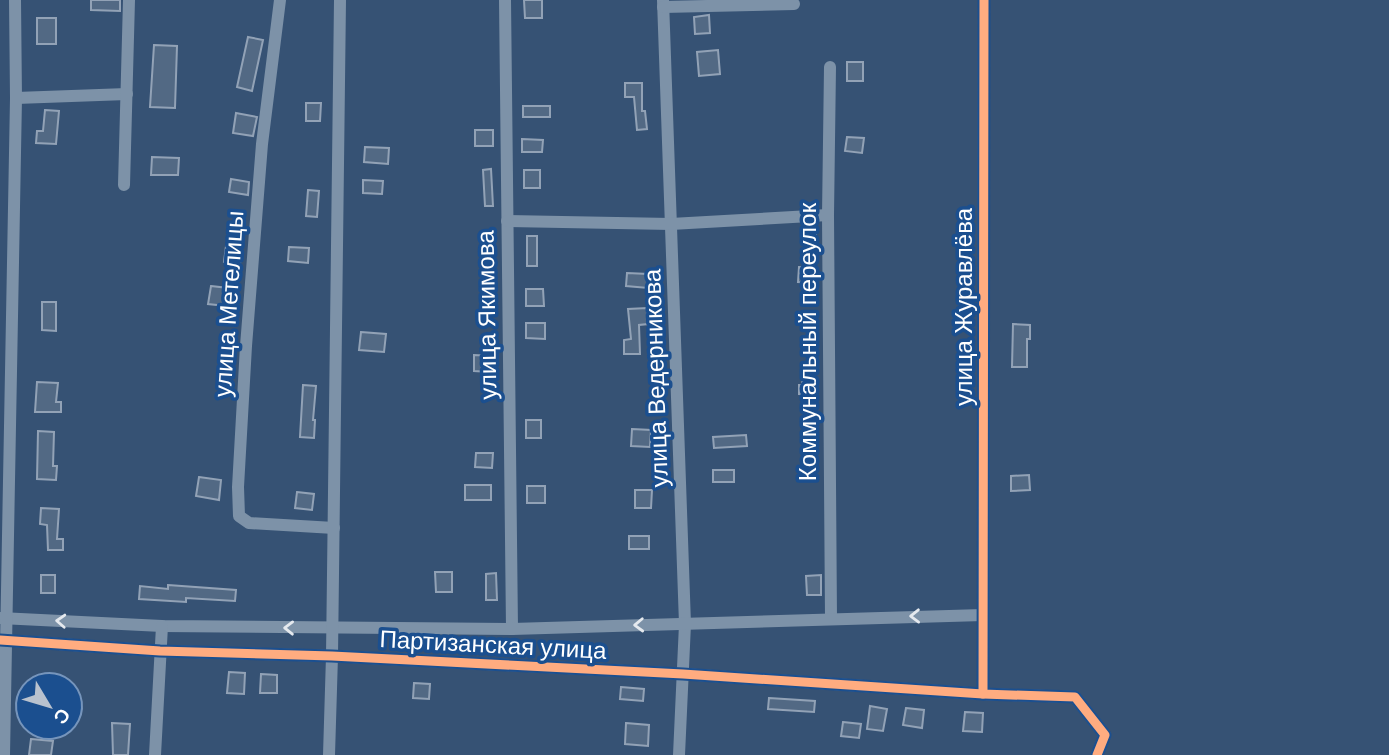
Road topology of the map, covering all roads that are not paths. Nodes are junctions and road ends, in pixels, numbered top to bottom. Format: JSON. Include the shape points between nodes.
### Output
{"nodes":[{"id":1,"x":15,"y":0,"type":"edge"},
{"id":2,"x":129,"y":0,"type":"edge"},
{"id":3,"x":280,"y":0,"type":"edge"},
{"id":4,"x":340,"y":0,"type":"edge"},
{"id":5,"x":505,"y":0,"type":"edge"},
{"id":6,"x":984,"y":0,"type":"edge"},
{"id":7,"x":663,"y":3,"type":"edge"},
{"id":8,"x":794,"y":4,"type":"dead end"},
{"id":9,"x":830,"y":67,"type":"dead end"},
{"id":10,"x":127,"y":94,"type":"junction"},
{"id":11,"x":16,"y":98,"type":"junction"},
{"id":12,"x":124,"y":185,"type":"dead end"},
{"id":13,"x":828,"y":215,"type":"junction"},
{"id":14,"x":508,"y":221,"type":"junction"},
{"id":15,"x":671,"y":224,"type":"junction"},
{"id":16,"x":334,"y":528,"type":"junction"},
{"id":17,"x":983,"y":615,"type":"junction"},
{"id":18,"x":3,"y":618,"type":"edge"},
{"id":19,"x":831,"y":618,"type":"junction"},
{"id":20,"x":685,"y":624,"type":"junction"},
{"id":21,"x":162,"y":626,"type":"junction"},
{"id":22,"x":332,"y":628,"type":"junction"},
{"id":23,"x":512,"y":629,"type":"junction"},
{"id":24,"x":3,"y":640,"type":"edge"},
{"id":25,"x":160,"y":650,"type":"junction"},
{"id":26,"x":332,"y":656,"type":"junction"},
{"id":27,"x":683,"y":674,"type":"junction"},
{"id":28,"x":983,"y":695,"type":"junction"},
{"id":29,"x":4,"y":755,"type":"edge"},
{"id":30,"x":155,"y":755,"type":"edge"},
{"id":31,"x":329,"y":755,"type":"edge"},
{"id":32,"x":679,"y":755,"type":"edge"},
{"id":33,"x":1097,"y":755,"type":"edge"}],
"edges":[{"from":1,"to":11,"type":"street"},
{"from":2,"to":10,"type":"street"},
{"from":3,"to":16,"type":"street","name":"улица Метелицы","via":[[246,346],[239,516],[249,523]]},
{"from":4,"to":16,"type":"street"},
{"from":5,"to":14,"type":"street","name":"улица Якимова"},
{"from":6,"to":17,"type":"street","name":"улица Журавлёва"},
{"from":7,"to":8,"type":"street"},
{"from":7,"to":15,"type":"street","name":"улица Ведерникова"},
{"from":9,"to":13,"type":"street","name":"Коммунальный переулок"},
{"from":10,"to":11,"type":"street"},
{"from":10,"to":12,"type":"street"},
{"from":11,"to":18,"type":"street"},
{"from":13,"to":15,"type":"street"},
{"from":13,"to":19,"type":"street","name":"Коммунальный переулок"},
{"from":14,"to":15,"type":"street"},
{"from":14,"to":23,"type":"street","name":"улица Якимова"},
{"from":15,"to":20,"type":"street","name":"улица Ведерникова"},
{"from":16,"to":22,"type":"street"},
{"from":17,"to":19,"type":"street","name":"Партизанская улица","one_way":true},
{"from":17,"to":28,"type":"street","name":"улица Журавлёва"},
{"from":21,"to":18,"type":"street","name":"Партизанская улица","one_way":true},
{"from":18,"to":24,"type":"street"},
{"from":19,"to":20,"type":"street","name":"Партизанская улица"},
{"from":20,"to":23,"type":"street","name":"Партизанская улица","one_way":true},
{"from":20,"to":27,"type":"street","name":"улица Ведерникова"},
{"from":22,"to":21,"type":"street","name":"Партизанская улица","one_way":true},
{"from":21,"to":25,"type":"street"},
{"from":22,"to":23,"type":"street","name":"Партизанская улица"},
{"from":22,"to":26,"type":"street"},
{"from":24,"to":25,"type":"street","name":"Партизанская улица"},
{"from":24,"to":29,"type":"street"},
{"from":25,"to":26,"type":"street","name":"Партизанская улица"},
{"from":25,"to":30,"type":"street"},
{"from":26,"to":27,"type":"street","name":"Партизанская улица"},
{"from":26,"to":31,"type":"street"},
{"from":27,"to":28,"type":"street","name":"Партизанская улица"},
{"from":27,"to":32,"type":"street","name":"улица Ведерникова"},
{"from":28,"to":33,"type":"street","name":"Партизанская улица","via":[[1076,697],[1105,734]]}]}
